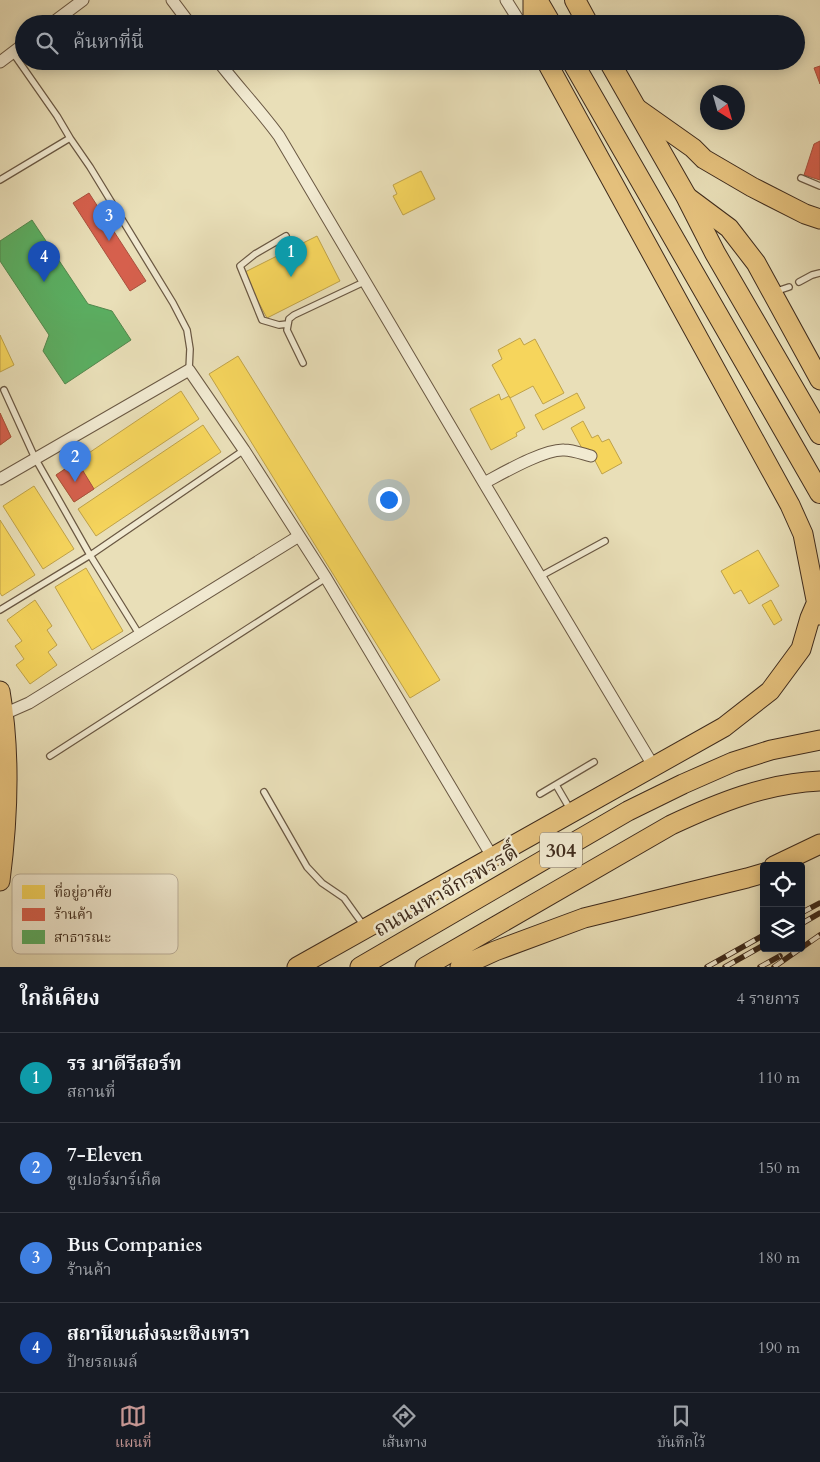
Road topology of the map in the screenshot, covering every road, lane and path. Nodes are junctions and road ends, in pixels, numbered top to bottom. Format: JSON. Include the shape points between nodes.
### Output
{"nodes":[{"id":1,"x":83,"y":0,"type":"edge"},
{"id":2,"x":172,"y":0,"type":"edge"},
{"id":3,"x":506,"y":0,"type":"edge"},
{"id":4,"x":533,"y":0,"type":"edge"},
{"id":5,"x":537,"y":0,"type":"edge"},
{"id":6,"x":575,"y":0,"type":"edge"},
{"id":7,"x":63,"y":15,"type":"edge"},
{"id":8,"x":183,"y":15,"type":"edge"},
{"id":9,"x":515,"y":15,"type":"edge"},
{"id":10,"x":532,"y":15,"type":"edge"},
{"id":11,"x":546,"y":15,"type":"edge"},
{"id":12,"x":583,"y":15,"type":"edge"},
{"id":13,"x":13,"y":52,"type":"joint"},
{"id":14,"x":15,"y":55,"type":"edge"},
{"id":15,"x":0,"y":62,"type":"edge"},
{"id":16,"x":25,"y":70,"type":"edge"},
{"id":17,"x":225,"y":70,"type":"edge"},
{"id":18,"x":550,"y":70,"type":"edge"},
{"id":19,"x":577,"y":70,"type":"edge"},
{"id":20,"x":614,"y":70,"type":"edge"},
{"id":21,"x":635,"y":107,"type":"junction"},
{"id":22,"x":70,"y":138,"type":"junction"},
{"id":23,"x":801,"y":178,"type":"dead end"},
{"id":24,"x":0,"y":180,"type":"edge"},
{"id":25,"x":820,"y":186,"type":"edge"},
{"id":26,"x":686,"y":196,"type":"junction"},
{"id":27,"x":820,"y":219,"type":"edge"},
{"id":28,"x":286,"y":236,"type":"dead end"},
{"id":29,"x":820,"y":273,"type":"edge"},
{"id":30,"x":364,"y":282,"type":"junction"},
{"id":31,"x":799,"y":282,"type":"dead end"},
{"id":32,"x":288,"y":324,"type":"junction"},
{"id":33,"x":303,"y":363,"type":"dead end"},
{"id":34,"x":189,"y":370,"type":"junction"},
{"id":35,"x":820,"y":380,"type":"edge"},
{"id":36,"x":4,"y":390,"type":"dead end"},
{"id":37,"x":820,"y":434,"type":"edge"},
{"id":38,"x":244,"y":450,"type":"junction"},
{"id":39,"x":591,"y":456,"type":"dead end"},
{"id":40,"x":35,"y":458,"type":"junction"},
{"id":41,"x":0,"y":479,"type":"edge"},
{"id":42,"x":484,"y":483,"type":"junction"},
{"id":43,"x":820,"y":493,"type":"edge"},
{"id":44,"x":299,"y":536,"type":"junction"},
{"id":45,"x":605,"y":541,"type":"dead end"},
{"id":46,"x":90,"y":555,"type":"junction"},
{"id":47,"x":539,"y":577,"type":"junction"},
{"id":48,"x":326,"y":578,"type":"junction"},
{"id":49,"x":0,"y":610,"type":"edge"},
{"id":50,"x":818,"y":611,"type":"edge"},
{"id":51,"x":139,"y":634,"type":"junction"},
{"id":52,"x":0,"y":691,"type":"edge"},
{"id":53,"x":4,"y":714,"type":"junction"},
{"id":54,"x":820,"y":740,"type":"edge"},
{"id":55,"x":771,"y":750,"type":"junction"},
{"id":56,"x":820,"y":750,"type":"edge"},
{"id":57,"x":50,"y":756,"type":"dead end"},
{"id":58,"x":594,"y":762,"type":"dead end"},
{"id":59,"x":654,"y":766,"type":"junction"},
{"id":60,"x":820,"y":781,"type":"edge"},
{"id":61,"x":556,"y":785,"type":"junction"},
{"id":62,"x":264,"y":792,"type":"dead end"},
{"id":63,"x":540,"y":794,"type":"dead end"},
{"id":64,"x":572,"y":812,"type":"junction"},
{"id":65,"x":820,"y":844,"type":"edge"},
{"id":66,"x":820,"y":854,"type":"edge"},
{"id":67,"x":493,"y":858,"type":"junction"},
{"id":68,"x":782,"y":862,"type":"edge"},
{"id":69,"x":796,"y":862,"type":"edge"},
{"id":70,"x":758,"y":874,"type":"edge"},
{"id":71,"x":0,"y":882,"type":"edge"},
{"id":72,"x":365,"y":928,"type":"junction"},
{"id":73,"x":298,"y":967,"type":"edge"},
{"id":74,"x":360,"y":967,"type":"edge"},
{"id":75,"x":425,"y":967,"type":"edge"},
{"id":76,"x":460,"y":967,"type":"edge"}],
"edges":[{"from":1,"to":7,"type":"street"},
{"from":2,"to":8,"type":"street"},
{"from":3,"to":9,"type":"street"},
{"from":4,"to":10,"type":"main road"},
{"from":5,"to":11,"type":"highway"},
{"from":6,"to":12,"type":"highway"},
{"from":13,"to":14,"type":"lane"},
{"from":13,"to":15,"type":"street"},
{"from":16,"to":22,"type":"lane"},
{"from":17,"to":30,"type":"street","via":[[279,136]]},
{"from":18,"to":50,"type":"main road","via":[[790,505],[803,534]]},
{"from":19,"to":43,"type":"highway"},
{"from":20,"to":21,"type":"highway"},
{"from":21,"to":26,"type":"highway"},
{"from":21,"to":27,"type":"main road","via":[[704,159],[752,187]]},
{"from":22,"to":24,"type":"lane"},
{"from":22,"to":34,"type":"lane","via":[[187,330]]},
{"from":23,"to":25,"type":"lane"},
{"from":26,"to":35,"type":"main road","via":[[729,228],[781,290]]},
{"from":26,"to":37,"type":"highway"},
{"from":28,"to":32,"type":"lane","via":[[240,266],[262,320]]},
{"from":29,"to":31,"type":"lane"},
{"from":30,"to":32,"type":"lane","via":[[294,315]]},
{"from":30,"to":42,"type":"street"},
{"from":32,"to":33,"type":"lane","via":[[287,330]]},
{"from":34,"to":38,"type":"street"},
{"from":34,"to":40,"type":"street"},
{"from":36,"to":40,"type":"lane"},
{"from":38,"to":44,"type":"street"},
{"from":38,"to":46,"type":"lane"},
{"from":39,"to":42,"type":"street","via":[[554,450]]},
{"from":40,"to":41,"type":"street"},
{"from":40,"to":46,"type":"lane"},
{"from":42,"to":47,"type":"street"},
{"from":44,"to":48,"type":"street"},
{"from":44,"to":51,"type":"street"},
{"from":45,"to":47,"type":"lane"},
{"from":46,"to":49,"type":"lane"},
{"from":46,"to":51,"type":"lane"},
{"from":47,"to":59,"type":"street"},
{"from":48,"to":57,"type":"lane"},
{"from":48,"to":67,"type":"street"},
{"from":50,"to":59,"type":"main road","via":[[810,618],[801,649],[770,691],[724,727]]},
{"from":51,"to":53,"type":"street","via":[[29,703]]},
{"from":52,"to":53,"type":"main road"},
{"from":53,"to":71,"type":"main road","via":[[7,822]]},
{"from":54,"to":55,"type":"main road"},
{"from":55,"to":56,"type":"main road"},
{"from":55,"to":74,"type":"main road","name":"ถนนมหาจักรพรรดิ์","number":"304","via":[[733,762],[628,811]]},
{"from":58,"to":61,"type":"lane"},
{"from":59,"to":64,"type":"main road"},
{"from":60,"to":75,"type":"main road","via":[[782,785],[709,807],[648,838]]},
{"from":61,"to":63,"type":"lane"},
{"from":61,"to":64,"type":"lane"},
{"from":62,"to":72,"type":"lane","via":[[307,867],[322,883],[344,898]]},
{"from":64,"to":67,"type":"main road"},
{"from":65,"to":68,"type":"main road"},
{"from":66,"to":69,"type":"main road"},
{"from":67,"to":72,"type":"main road"},
{"from":70,"to":76,"type":"main road","via":[[584,918]]},
{"from":72,"to":73,"type":"main road"}]}
